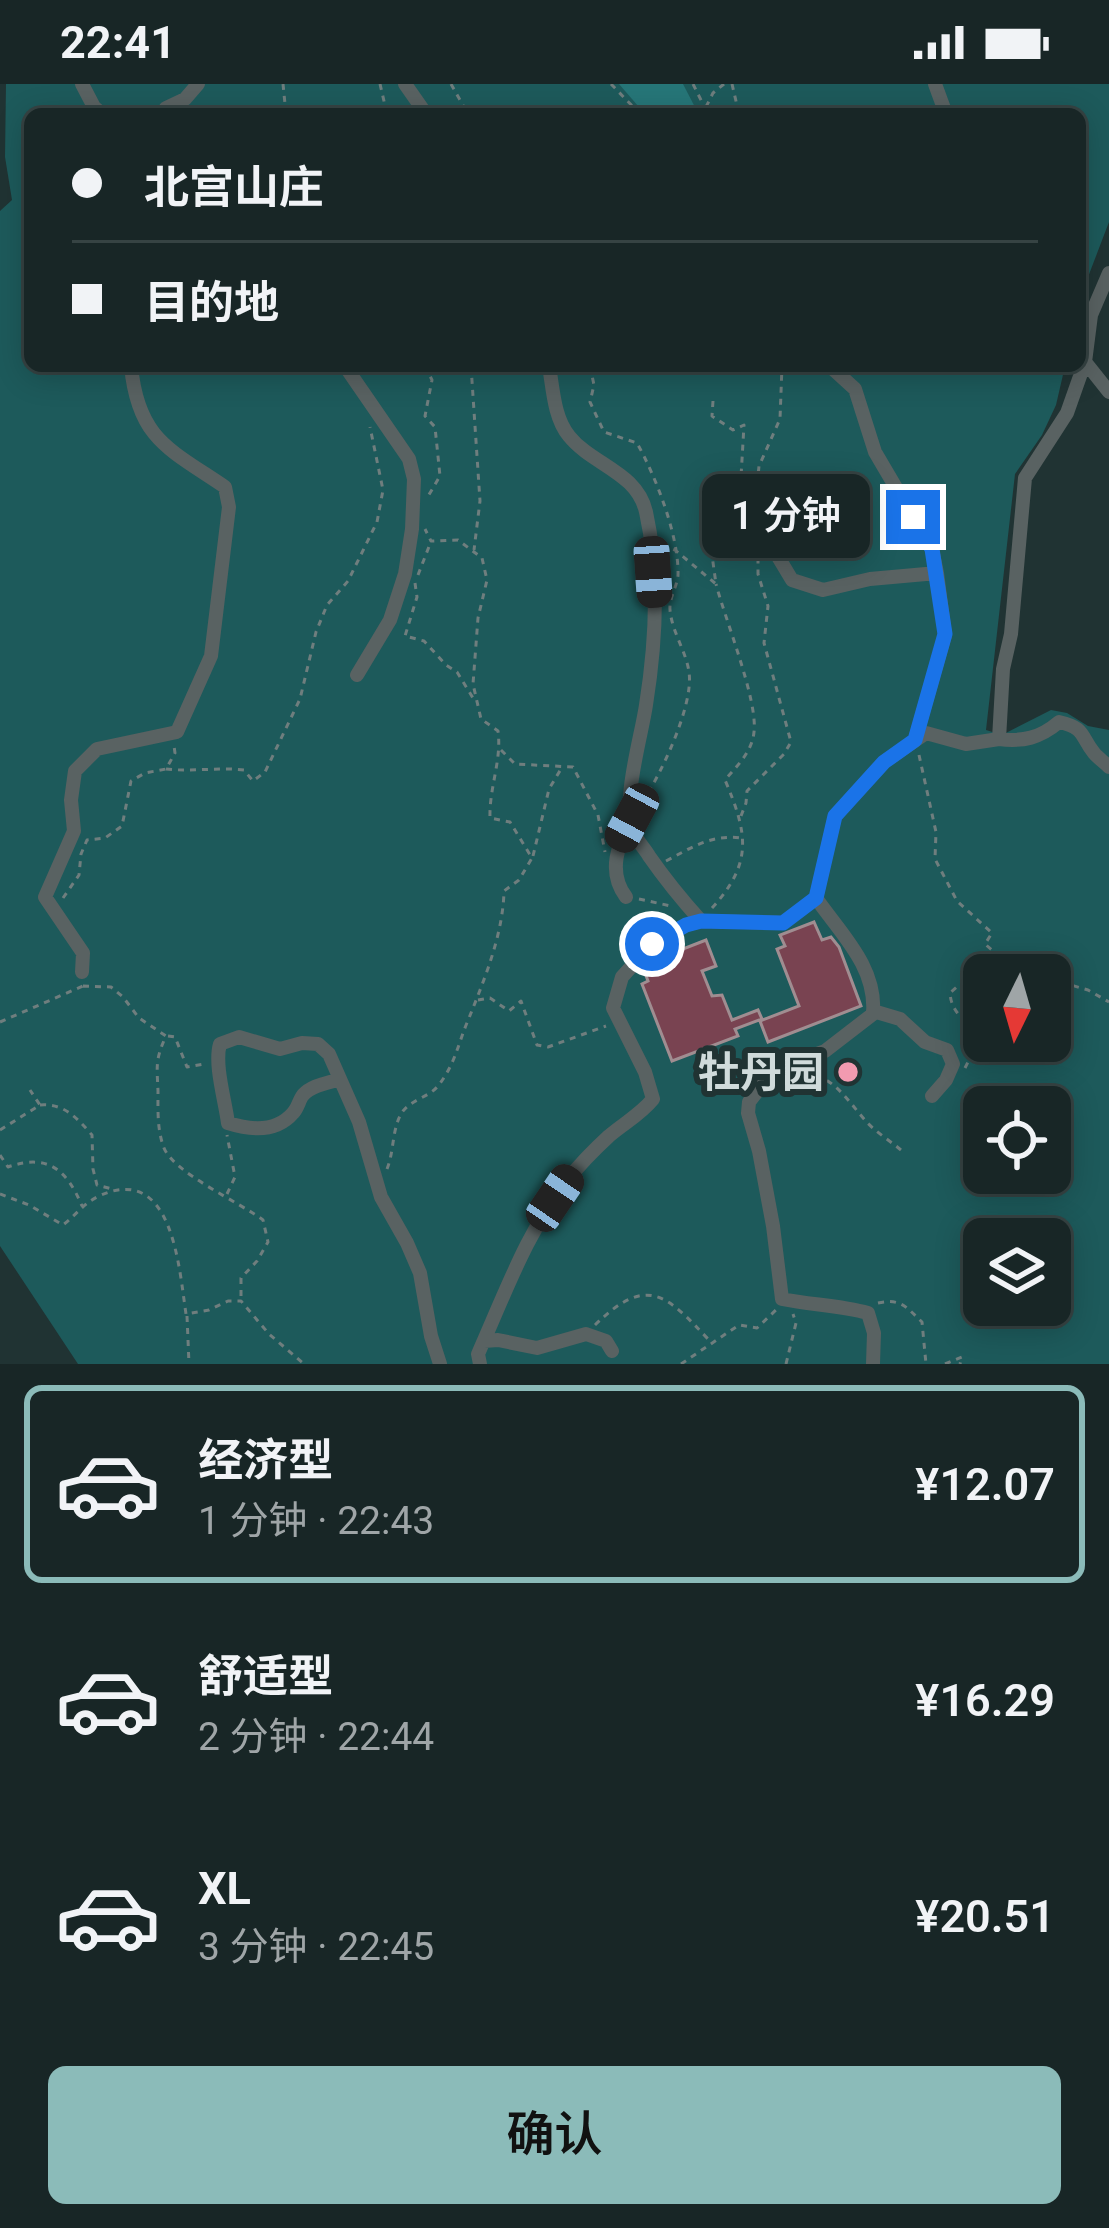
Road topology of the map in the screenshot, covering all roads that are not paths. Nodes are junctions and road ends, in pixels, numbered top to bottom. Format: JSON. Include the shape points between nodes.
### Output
{"nodes":[{"id":1,"x":1109,"y":273,"type":"edge"},
{"id":2,"x":1086,"y":336,"type":"edge"},
{"id":3,"x":1086,"y":362,"type":"edge"},
{"id":4,"x":131,"y":372,"type":"edge"},
{"id":5,"x":349,"y":372,"type":"edge"},
{"id":6,"x":549,"y":372,"type":"edge"},
{"id":7,"x":836,"y":372,"type":"edge"},
{"id":8,"x":1078,"y":372,"type":"edge"},
{"id":9,"x":1109,"y":392,"type":"edge"},
{"id":10,"x":751,"y":546,"type":"road end"},
{"id":11,"x":937,"y":573,"type":"junction"},
{"id":12,"x":357,"y":675,"type":"dead end"},
{"id":13,"x":999,"y":739,"type":"junction"},
{"id":14,"x":915,"y":740,"type":"junction"},
{"id":15,"x":1109,"y":767,"type":"edge"},
{"id":16,"x":632,"y":818,"type":"junction"},
{"id":17,"x":626,"y":897,"type":"road end"},
{"id":18,"x":816,"y":898,"type":"junction"},
{"id":19,"x":697,"y":916,"type":"junction"},
{"id":20,"x":83,"y":979,"type":"road end"},
{"id":21,"x":873,"y":1011,"type":"junction"},
{"id":22,"x":340,"y":1079,"type":"junction"},
{"id":23,"x":932,"y":1096,"type":"dead end"},
{"id":24,"x":484,"y":1341,"type":"junction"},
{"id":25,"x":612,"y":1351,"type":"dead end"},
{"id":26,"x":440,"y":1364,"type":"edge"},
{"id":27,"x":480,"y":1364,"type":"edge"},
{"id":28,"x":873,"y":1364,"type":"edge"}],
"edges":[{"from":1,"to":2,"type":"street"},
{"from":3,"to":9,"type":"street"},
{"from":4,"to":20,"type":"street","via":[[134,400],[157,440],[225,487],[230,507],[211,656],[177,731],[97,749],[75,771],[74,831],[45,897],[83,953]]},
{"from":5,"to":12,"type":"street","via":[[414,478],[410,578]]},
{"from":6,"to":16,"type":"street","via":[[569,436],[623,475],[644,504],[652,541],[656,604]]},
{"from":7,"to":11,"type":"street","via":[[855,389],[874,452],[932,549]]},
{"from":8,"to":13,"type":"street","via":[[1067,413],[1024,478]]},
{"from":10,"to":11,"type":"street","via":[[777,555],[792,580],[823,590]]},
{"from":11,"to":14,"type":"street","via":[[945,634]]},
{"from":13,"to":14,"type":"street"},
{"from":13,"to":15,"type":"street","via":[[1021,742],[1066,723],[1082,730]]},
{"from":14,"to":18,"type":"street","via":[[835,816]]},
{"from":16,"to":17,"type":"street","via":[[615,863]]},
{"from":16,"to":19,"type":"street","via":[[633,832]]},
{"from":18,"to":19,"type":"street","via":[[783,923]]},
{"from":18,"to":21,"type":"street","via":[[858,952]]},
{"from":19,"to":24,"type":"street","via":[[652,944],[622,977],[613,1008],[653,1100],[570,1177]]},
{"from":21,"to":23,"type":"street","via":[[947,1050],[952,1064]]},
{"from":21,"to":28,"type":"street","via":[[825,1051],[770,1076],[748,1102],[782,1299],[868,1313]]},
{"from":22,"to":22,"type":"street","via":[[318,1044],[280,1049],[239,1037],[220,1044],[215,1058],[228,1123],[251,1130],[280,1124],[304,1094]]},
{"from":22,"to":26,"type":"street","via":[[376,1186],[420,1273]]},
{"from":24,"to":25,"type":"street","via":[[537,1348],[586,1334]]},
{"from":24,"to":27,"type":"street"}]}
